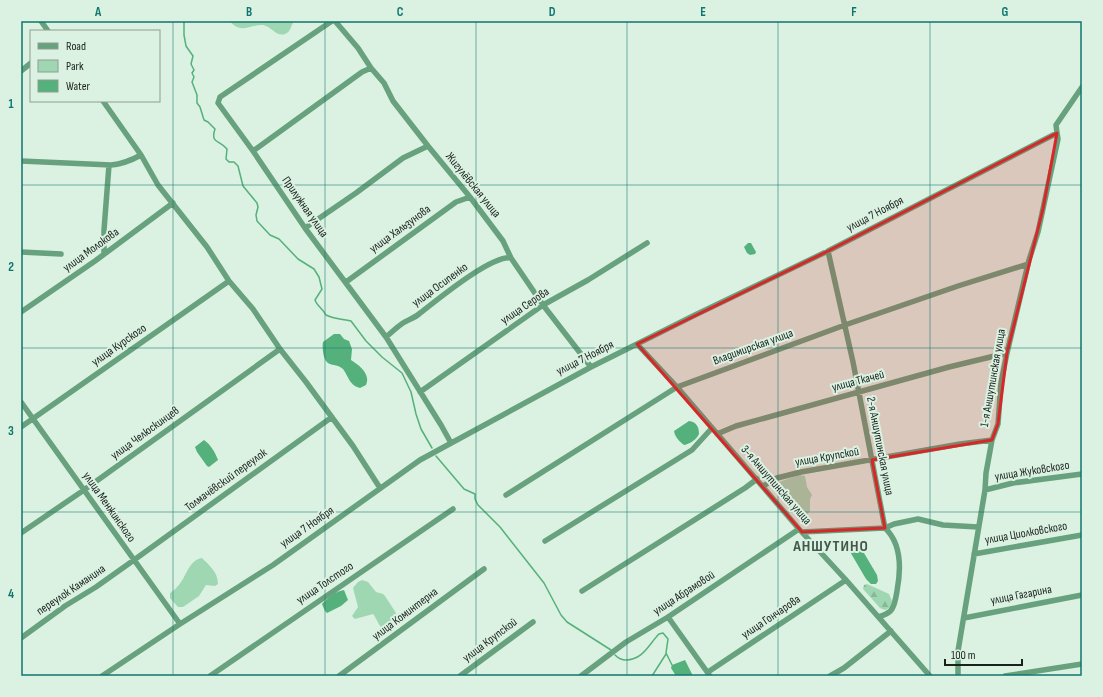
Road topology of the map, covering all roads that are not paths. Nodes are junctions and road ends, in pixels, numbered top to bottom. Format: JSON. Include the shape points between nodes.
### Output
{"nodes":[{"id":1,"x":41,"y":21,"type":"edge"},
{"id":2,"x":333,"y":21,"type":"edge"},
{"id":3,"x":47,"y":30,"type":"edge"},
{"id":4,"x":30,"y":64,"type":"edge"},
{"id":5,"x":371,"y":68,"type":"junction"},
{"id":6,"x":21,"y":71,"type":"edge"},
{"id":7,"x":1082,"y":87,"type":"edge"},
{"id":8,"x":104,"y":102,"type":"edge"},
{"id":9,"x":1057,"y":133,"type":"junction"},
{"id":10,"x":428,"y":146,"type":"junction"},
{"id":11,"x":253,"y":151,"type":"junction"},
{"id":12,"x":141,"y":155,"type":"junction"},
{"id":13,"x":21,"y":161,"type":"edge"},
{"id":14,"x":109,"y":165,"type":"junction"},
{"id":15,"x":470,"y":197,"type":"junction"},
{"id":16,"x":173,"y":203,"type":"junction"},
{"id":17,"x":306,"y":228,"type":"junction"},
{"id":18,"x":647,"y":243,"type":"dead end"},
{"id":19,"x":828,"y":251,"type":"junction"},
{"id":20,"x":21,"y":252,"type":"edge"},
{"id":21,"x":61,"y":254,"type":"dead end"},
{"id":22,"x":104,"y":254,"type":"junction"},
{"id":23,"x":511,"y":258,"type":"junction"},
{"id":24,"x":1028,"y":264,"type":"junction"},
{"id":25,"x":229,"y":281,"type":"junction"},
{"id":26,"x":346,"y":282,"type":"junction"},
{"id":27,"x":543,"y":305,"type":"junction"},
{"id":28,"x":21,"y":312,"type":"edge"},
{"id":29,"x":845,"y":325,"type":"junction"},
{"id":30,"x":386,"y":337,"type":"junction"},
{"id":31,"x":637,"y":344,"type":"junction"},
{"id":32,"x":280,"y":349,"type":"junction"},
{"id":33,"x":1007,"y":353,"type":"junction"},
{"id":34,"x":591,"y":367,"type":"junction"},
{"id":35,"x":677,"y":386,"type":"junction"},
{"id":36,"x":420,"y":392,"type":"junction"},
{"id":37,"x":858,"y":392,"type":"junction"},
{"id":38,"x":21,"y":402,"type":"edge"},
{"id":39,"x":332,"y":417,"type":"junction"},
{"id":40,"x":33,"y":419,"type":"junction"},
{"id":41,"x":21,"y":427,"type":"edge"},
{"id":42,"x":712,"y":428,"type":"junction"},
{"id":43,"x":717,"y":434,"type":"junction"},
{"id":44,"x":992,"y":440,"type":"junction"},
{"id":45,"x":451,"y":443,"type":"junction"},
{"id":46,"x":872,"y":460,"type":"junction"},
{"id":47,"x":1082,"y":474,"type":"edge"},
{"id":48,"x":757,"y":479,"type":"junction"},
{"id":49,"x":763,"y":486,"type":"junction"},
{"id":50,"x":380,"y":488,"type":"junction"},
{"id":51,"x":84,"y":490,"type":"junction"},
{"id":52,"x":985,"y":490,"type":"junction"},
{"id":53,"x":506,"y":495,"type":"dead end"},
{"id":54,"x":453,"y":509,"type":"dead end"},
{"id":55,"x":978,"y":527,"type":"junction"},
{"id":56,"x":885,"y":528,"type":"junction"},
{"id":57,"x":801,"y":531,"type":"junction"},
{"id":58,"x":21,"y":533,"type":"edge"},
{"id":59,"x":1082,"y":535,"type":"edge"},
{"id":60,"x":545,"y":541,"type":"dead end"},
{"id":61,"x":974,"y":554,"type":"junction"},
{"id":62,"x":134,"y":560,"type":"junction"},
{"id":63,"x":484,"y":569,"type":"dead end"},
{"id":64,"x":846,"y":580,"type":"junction"},
{"id":65,"x":582,"y":590,"type":"dead end"},
{"id":66,"x":1082,"y":595,"type":"edge"},
{"id":67,"x":668,"y":617,"type":"junction"},
{"id":68,"x":879,"y":617,"type":"junction"},
{"id":69,"x":964,"y":618,"type":"junction"},
{"id":70,"x":533,"y":622,"type":"dead end"},
{"id":71,"x":180,"y":624,"type":"junction"},
{"id":72,"x":891,"y":631,"type":"junction"},
{"id":73,"x":21,"y":638,"type":"edge"},
{"id":74,"x":1082,"y":664,"type":"edge"},
{"id":75,"x":709,"y":674,"type":"edge"},
{"id":76,"x":102,"y":676,"type":"edge"},
{"id":77,"x":210,"y":676,"type":"edge"},
{"id":78,"x":339,"y":676,"type":"edge"},
{"id":79,"x":460,"y":676,"type":"edge"},
{"id":80,"x":581,"y":676,"type":"edge"},
{"id":81,"x":830,"y":676,"type":"edge"},
{"id":82,"x":930,"y":676,"type":"edge"},
{"id":83,"x":958,"y":676,"type":"edge"},
{"id":84,"x":1005,"y":676,"type":"edge"}],
"edges":[{"from":1,"to":3,"type":"street"},
{"from":2,"to":5,"type":"street","name":"Жигулёвская улица","via":[[358,48]]},
{"from":2,"to":11,"type":"street","name":"Прилужная улица","via":[[218,100],[219,106]]},
{"from":4,"to":6,"type":"street"},
{"from":5,"to":10,"type":"street","name":"Жигулёвская улица"},
{"from":5,"to":11,"type":"street"},
{"from":7,"to":9,"type":"street","via":[[1056,125]]},
{"from":8,"to":12,"type":"street"},
{"from":9,"to":19,"type":"street","name":"улица 7 Ноября"},
{"from":9,"to":24,"type":"street","name":"1-я Аншутинская улица","via":[[1058,139],[1043,209]]},
{"from":10,"to":15,"type":"street","name":"Жигулёвская улица"},
{"from":10,"to":17,"type":"street","via":[[404,158]]},
{"from":11,"to":17,"type":"street","name":"Прилужная улица"},
{"from":12,"to":14,"type":"street","via":[[132,160]]},
{"from":12,"to":16,"type":"street"},
{"from":13,"to":14,"type":"street"},
{"from":14,"to":22,"type":"street"},
{"from":15,"to":23,"type":"street","name":"Жигулёвская улица","via":[[503,240]]},
{"from":15,"to":26,"type":"street","name":"улица Хальзунова","via":[[456,202]]},
{"from":16,"to":22,"type":"street","name":"улица Молокова"},
{"from":16,"to":25,"type":"street"},
{"from":17,"to":26,"type":"street","name":"Прилужная улица"},
{"from":18,"to":27,"type":"street","name":"улица Серова"},
{"from":19,"to":29,"type":"street","name":"2-я Аншутинская улица"},
{"from":19,"to":31,"type":"street","name":"улица 7 Ноября"},
{"from":20,"to":21,"type":"street"},
{"from":22,"to":28,"type":"street","name":"улица Молокова"},
{"from":23,"to":27,"type":"street","name":"Жигулёвская улица"},
{"from":23,"to":30,"type":"street","name":"улица Осипенко","via":[[494,261],[443,294]]},
{"from":24,"to":29,"type":"street","name":"Владимирская улица"},
{"from":24,"to":33,"type":"street","name":"1-я Аншутинская улица"},
{"from":25,"to":32,"type":"street","via":[[253,309]]},
{"from":25,"to":40,"type":"street","name":"улица Курского"},
{"from":26,"to":30,"type":"street","name":"Прилужная улица"},
{"from":27,"to":34,"type":"street","name":"Жигулёвская улица"},
{"from":27,"to":36,"type":"street","name":"улица Серова"},
{"from":29,"to":35,"type":"street","name":"Владимирская улица"},
{"from":29,"to":37,"type":"street","name":"2-я Аншутинская улица"},
{"from":30,"to":36,"type":"street","name":"Прилужная улица"},
{"from":31,"to":34,"type":"street","name":"улица 7 Ноября"},
{"from":31,"to":35,"type":"street","name":"3-я Аншутинская улица"},
{"from":32,"to":39,"type":"street"},
{"from":32,"to":51,"type":"street","name":"улица Челюскинцев"},
{"from":33,"to":37,"type":"street","name":"улица Ткачей"},
{"from":33,"to":44,"type":"street","name":"1-я Аншутинская улица","via":[[1001,383],[998,424]]},
{"from":34,"to":45,"type":"street","name":"улица 7 Ноября"},
{"from":35,"to":42,"type":"street","name":"3-я Аншутинская улица"},
{"from":35,"to":53,"type":"street","name":"Владимирская улица"},
{"from":36,"to":45,"type":"street","name":"Прилужная улица"},
{"from":37,"to":43,"type":"street","name":"улица Ткачей","via":[[736,426]]},
{"from":37,"to":46,"type":"street","name":"2-я Аншутинская улица"},
{"from":38,"to":40,"type":"street","name":"улица Менжинского"},
{"from":39,"to":50,"type":"street"},
{"from":39,"to":62,"type":"street","name":"Толмачёвский переулок"},
{"from":40,"to":41,"type":"street","name":"улица Курского"},
{"from":40,"to":51,"type":"street","name":"улица Менжинского"},
{"from":42,"to":43,"type":"street","name":"3-я Аншутинская улица"},
{"from":42,"to":60,"type":"street","via":[[692,450]]},
{"from":43,"to":48,"type":"street","name":"3-я Аншутинская улица"},
{"from":44,"to":46,"type":"street","name":"улица Крупской"},
{"from":44,"to":52,"type":"street","name":"1-я Аншутинская улица"},
{"from":45,"to":50,"type":"street","name":"улица 7 Ноября","via":[[420,460]]},
{"from":46,"to":49,"type":"street","name":"улица Крупской","via":[[792,474]]},
{"from":46,"to":56,"type":"street","name":"2-я Аншутинская улица"},
{"from":47,"to":52,"type":"street","name":"улица Жуковского","via":[[1013,483]]},
{"from":48,"to":49,"type":"street","name":"3-я Аншутинская улица"},
{"from":48,"to":65,"type":"street"},
{"from":49,"to":57,"type":"street","name":"3-я Аншутинская улица"},
{"from":50,"to":71,"type":"street","name":"улица 7 Ноября","via":[[272,565]]},
{"from":51,"to":58,"type":"street","name":"улица Челюскинцев"},
{"from":51,"to":62,"type":"street","name":"улица Менжинского"},
{"from":52,"to":55,"type":"street","name":"1-я Аншутинская улица"},
{"from":54,"to":77,"type":"street","name":"улица Толстого"},
{"from":55,"to":56,"type":"street","via":[[943,525],[918,519]]},
{"from":55,"to":61,"type":"street","name":"1-я Аншутинская улица"},
{"from":56,"to":57,"type":"street"},
{"from":56,"to":68,"type":"street","via":[[895,541],[899,578],[892,610]]},
{"from":57,"to":64,"type":"street","name":"3-я Аншутинская улица"},
{"from":57,"to":67,"type":"street","name":"улица Абрамовой"},
{"from":59,"to":61,"type":"street","name":"улица Циолковского"},
{"from":61,"to":69,"type":"street","name":"1-я Аншутинская улица"},
{"from":62,"to":71,"type":"street","name":"улица Менжинского"},
{"from":62,"to":73,"type":"street","name":"переулок Каманина"},
{"from":63,"to":78,"type":"street","name":"улица Коминтерна"},
{"from":64,"to":68,"type":"street","name":"3-я Аншутинская улица"},
{"from":64,"to":75,"type":"street","name":"улица Гончарова"},
{"from":66,"to":69,"type":"street","name":"улица Гагарина"},
{"from":67,"to":75,"type":"street"},
{"from":67,"to":80,"type":"street","name":"улица Абрамовой","via":[[626,642]]},
{"from":68,"to":72,"type":"street","name":"3-я Аншутинская улица"},
{"from":69,"to":83,"type":"street","name":"1-я Аншутинская улица","via":[[958,651]]},
{"from":70,"to":79,"type":"street","name":"улица Крупской"},
{"from":71,"to":76,"type":"street","name":"улица 7 Ноября"},
{"from":72,"to":81,"type":"street"},
{"from":72,"to":82,"type":"street","name":"3-я Аншутинская улица"},
{"from":74,"to":84,"type":"street"}]}
